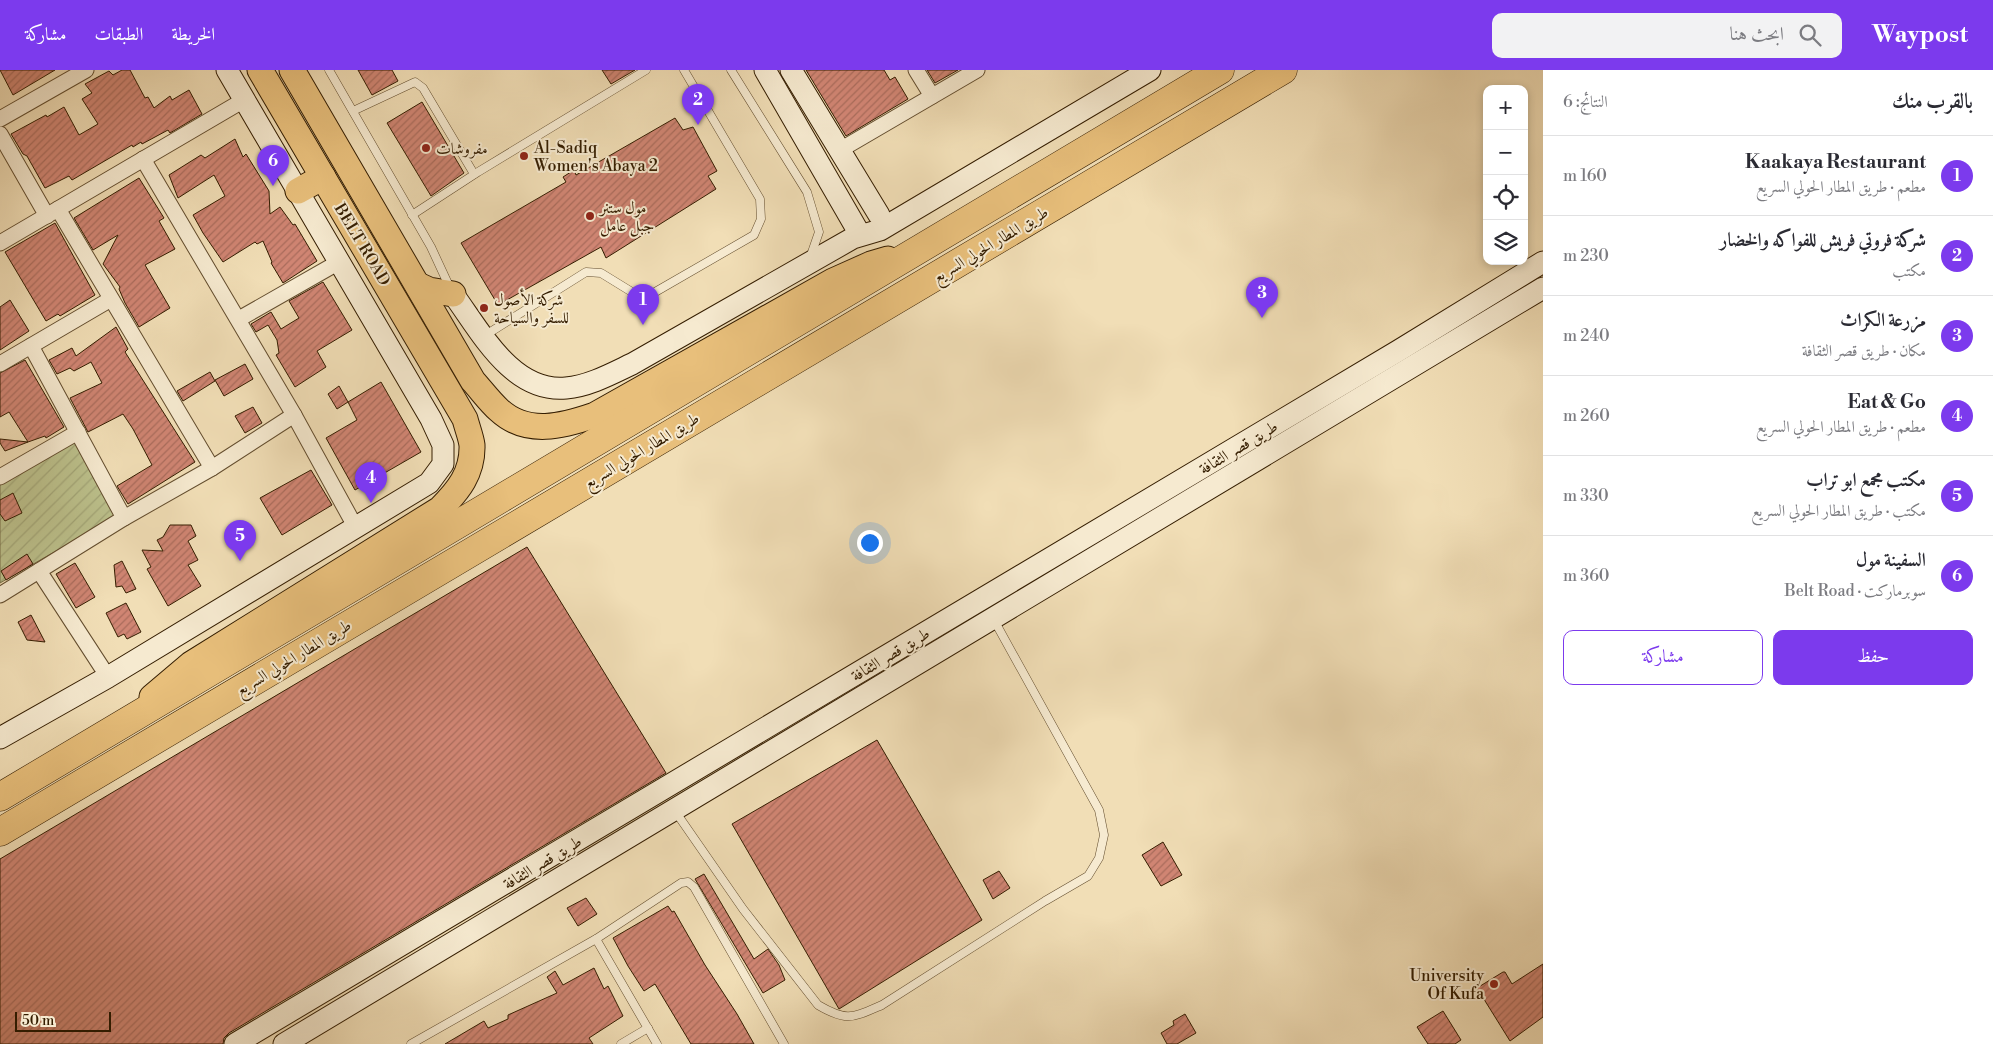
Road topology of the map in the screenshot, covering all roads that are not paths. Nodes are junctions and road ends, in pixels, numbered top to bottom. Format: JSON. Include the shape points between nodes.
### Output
{"nodes":[{"id":1,"x":86,"y":70,"type":"edge"},
{"id":2,"x":227,"y":70,"type":"edge"},
{"id":3,"x":260,"y":70,"type":"edge"},
{"id":4,"x":292,"y":70,"type":"edge"},
{"id":5,"x":329,"y":70,"type":"edge"},
{"id":6,"x":646,"y":70,"type":"edge"},
{"id":7,"x":684,"y":70,"type":"edge"},
{"id":8,"x":731,"y":70,"type":"edge"},
{"id":9,"x":765,"y":70,"type":"edge"},
{"id":10,"x":791,"y":70,"type":"edge"},
{"id":11,"x":916,"y":70,"type":"edge"},
{"id":12,"x":977,"y":70,"type":"edge"},
{"id":13,"x":1121,"y":70,"type":"edge"},
{"id":14,"x":1150,"y":70,"type":"edge"},
{"id":15,"x":1220,"y":70,"type":"edge"},
{"id":16,"x":1283,"y":70,"type":"edge"},
{"id":17,"x":805,"y":95,"type":"junction"},
{"id":18,"x":932,"y":96,"type":"junction"},
{"id":19,"x":244,"y":100,"type":"junction"},
{"id":20,"x":785,"y":105,"type":"junction"},
{"id":21,"x":353,"y":111,"type":"junction"},
{"id":22,"x":0,"y":119,"type":"edge"},
{"id":23,"x":0,"y":134,"type":"edge"},
{"id":24,"x":840,"y":150,"type":"junction"},
{"id":25,"x":143,"y":159,"type":"junction"},
{"id":26,"x":474,"y":174,"type":"junction"},
{"id":27,"x":323,"y":177,"type":"junction"},
{"id":28,"x":298,"y":191,"type":"junction"},
{"id":29,"x":52,"y":212,"type":"junction"},
{"id":30,"x":412,"y":215,"type":"junction"},
{"id":31,"x":879,"y":216,"type":"junction"},
{"id":32,"x":856,"y":235,"type":"junction"},
{"id":33,"x":0,"y":243,"type":"edge"},
{"id":34,"x":920,"y":249,"type":"junction"},
{"id":35,"x":339,"y":262,"type":"junction"},
{"id":36,"x":809,"y":262,"type":"junction"},
{"id":37,"x":1543,"y":262,"type":"edge"},
{"id":38,"x":418,"y":285,"type":"junction"},
{"id":39,"x":1543,"y":288,"type":"edge"},
{"id":40,"x":454,"y":294,"type":"junction"},
{"id":41,"x":112,"y":299,"type":"junction"},
{"id":42,"x":239,"y":320,"type":"junction"},
{"id":43,"x":484,"y":336,"type":"junction"},
{"id":44,"x":31,"y":346,"type":"junction"},
{"id":45,"x":0,"y":364,"type":"edge"},
{"id":46,"x":294,"y":415,"type":"junction"},
{"id":47,"x":78,"y":432,"type":"junction"},
{"id":48,"x":212,"y":468,"type":"junction"},
{"id":49,"x":0,"y":477,"type":"edge"},
{"id":50,"x":124,"y":518,"type":"junction"},
{"id":51,"x":356,"y":528,"type":"junction"},
{"id":52,"x":39,"y":571,"type":"junction"},
{"id":53,"x":0,"y":595,"type":"edge"},
{"id":54,"x":993,"y":618,"type":"junction"},
{"id":55,"x":108,"y":677,"type":"junction"},
{"id":56,"x":112,"y":731,"type":"junction"},
{"id":57,"x":0,"y":738,"type":"edge"},
{"id":58,"x":0,"y":797,"type":"edge"},
{"id":59,"x":674,"y":810,"type":"junction"},
{"id":60,"x":0,"y":832,"type":"edge"},
{"id":61,"x":596,"y":938,"type":"junction"},
{"id":62,"x":648,"y":1028,"type":"junction"},
{"id":63,"x":235,"y":1044,"type":"edge"},
{"id":64,"x":284,"y":1044,"type":"edge"},
{"id":65,"x":411,"y":1044,"type":"edge"},
{"id":66,"x":621,"y":1044,"type":"edge"},
{"id":67,"x":657,"y":1044,"type":"edge"},
{"id":68,"x":784,"y":1044,"type":"edge"}],
"edges":[{"from":1,"to":22,"type":"street"},
{"from":2,"to":19,"type":"street"},
{"from":3,"to":27,"type":"main road","name":"BELT ROAD"},
{"from":4,"to":38,"type":"main road","name":"BELT ROAD"},
{"from":5,"to":21,"type":"lane"},
{"from":6,"to":26,"type":"lane"},
{"from":7,"to":43,"type":"lane","via":[[760,199],[762,219],[754,235],[640,298],[601,273],[586,272]]},
{"from":8,"to":36,"type":"lane","via":[[807,192],[819,232]]},
{"from":9,"to":20,"type":"street"},
{"from":10,"to":17,"type":"street"},
{"from":11,"to":18,"type":"street"},
{"from":12,"to":18,"type":"street"},
{"from":13,"to":31,"type":"street"},
{"from":14,"to":32,"type":"street","via":[[880,230]]},
{"from":15,"to":34,"type":"highway","name":"طريق المطار الحولي السريع"},
{"from":16,"to":60,"type":"highway","name":"طريق المطار الحولي السريع"},
{"from":17,"to":20,"type":"street"},
{"from":17,"to":24,"type":"street"},
{"from":18,"to":24,"type":"street"},
{"from":19,"to":25,"type":"street"},
{"from":19,"to":28,"type":"street"},
{"from":20,"to":32,"type":"street"},
{"from":21,"to":26,"type":"lane","via":[[415,82],[423,88]]},
{"from":21,"to":30,"type":"lane"},
{"from":23,"to":29,"type":"street"},
{"from":24,"to":31,"type":"street"},
{"from":25,"to":29,"type":"street"},
{"from":25,"to":42,"type":"street"},
{"from":26,"to":30,"type":"lane"},
{"from":27,"to":28,"type":"main road"},
{"from":27,"to":56,"type":"main road","name":"BELT ROAD","via":[[465,419],[472,445],[468,473],[458,491],[440,509],[190,664]]},
{"from":28,"to":35,"type":"street"},
{"from":29,"to":33,"type":"street"},
{"from":29,"to":41,"type":"street"},
{"from":30,"to":40,"type":"lane"},
{"from":31,"to":32,"type":"street"},
{"from":32,"to":36,"type":"street"},
{"from":34,"to":38,"type":"main road","name":"BELT ROAD","via":[[871,264],[833,281],[595,415],[568,424],[540,428],[516,422],[500,411],[473,381]]},
{"from":34,"to":56,"type":"highway","name":"طريق المطار الحولي السريع"},
{"from":35,"to":42,"type":"street"},
{"from":35,"to":51,"type":"street","via":[[443,445],[443,464],[429,483]]},
{"from":36,"to":43,"type":"street","via":[[632,364],[607,376],[566,388],[549,388],[517,374],[504,363]]},
{"from":37,"to":63,"type":"street","name":"طريق قصر الثقافة"},
{"from":38,"to":40,"type":"main road"},
{"from":39,"to":54,"type":"street","name":"طريق قصر الثقافة"},
{"from":40,"to":43,"type":"street"},
{"from":41,"to":44,"type":"street"},
{"from":41,"to":48,"type":"street"},
{"from":42,"to":46,"type":"street"},
{"from":44,"to":45,"type":"street"},
{"from":44,"to":47,"type":"street"},
{"from":46,"to":48,"type":"street"},
{"from":46,"to":51,"type":"street"},
{"from":47,"to":49,"type":"street"},
{"from":47,"to":50,"type":"street"},
{"from":48,"to":50,"type":"street"},
{"from":50,"to":52,"type":"street"},
{"from":51,"to":55,"type":"street"},
{"from":52,"to":53,"type":"street"},
{"from":52,"to":55,"type":"street"},
{"from":54,"to":59,"type":"street","name":"طريق قصر الثقافة"},
{"from":54,"to":59,"type":"lane","via":[[1099,810],[1104,835],[1099,858],[1088,876],[882,1005],[854,1018],[834,1014],[818,1005],[743,909]]},
{"from":55,"to":57,"type":"street"},
{"from":56,"to":58,"type":"highway","name":"طريق المطار الحولي السريع"},
{"from":59,"to":64,"type":"street","name":"طريق قصر الثقافة"},
{"from":61,"to":62,"type":"lane"},
{"from":61,"to":65,"type":"lane"},
{"from":61,"to":68,"type":"lane","via":[[681,882],[688,882],[694,887]]},
{"from":62,"to":66,"type":"lane"},
{"from":62,"to":67,"type":"lane"}]}
